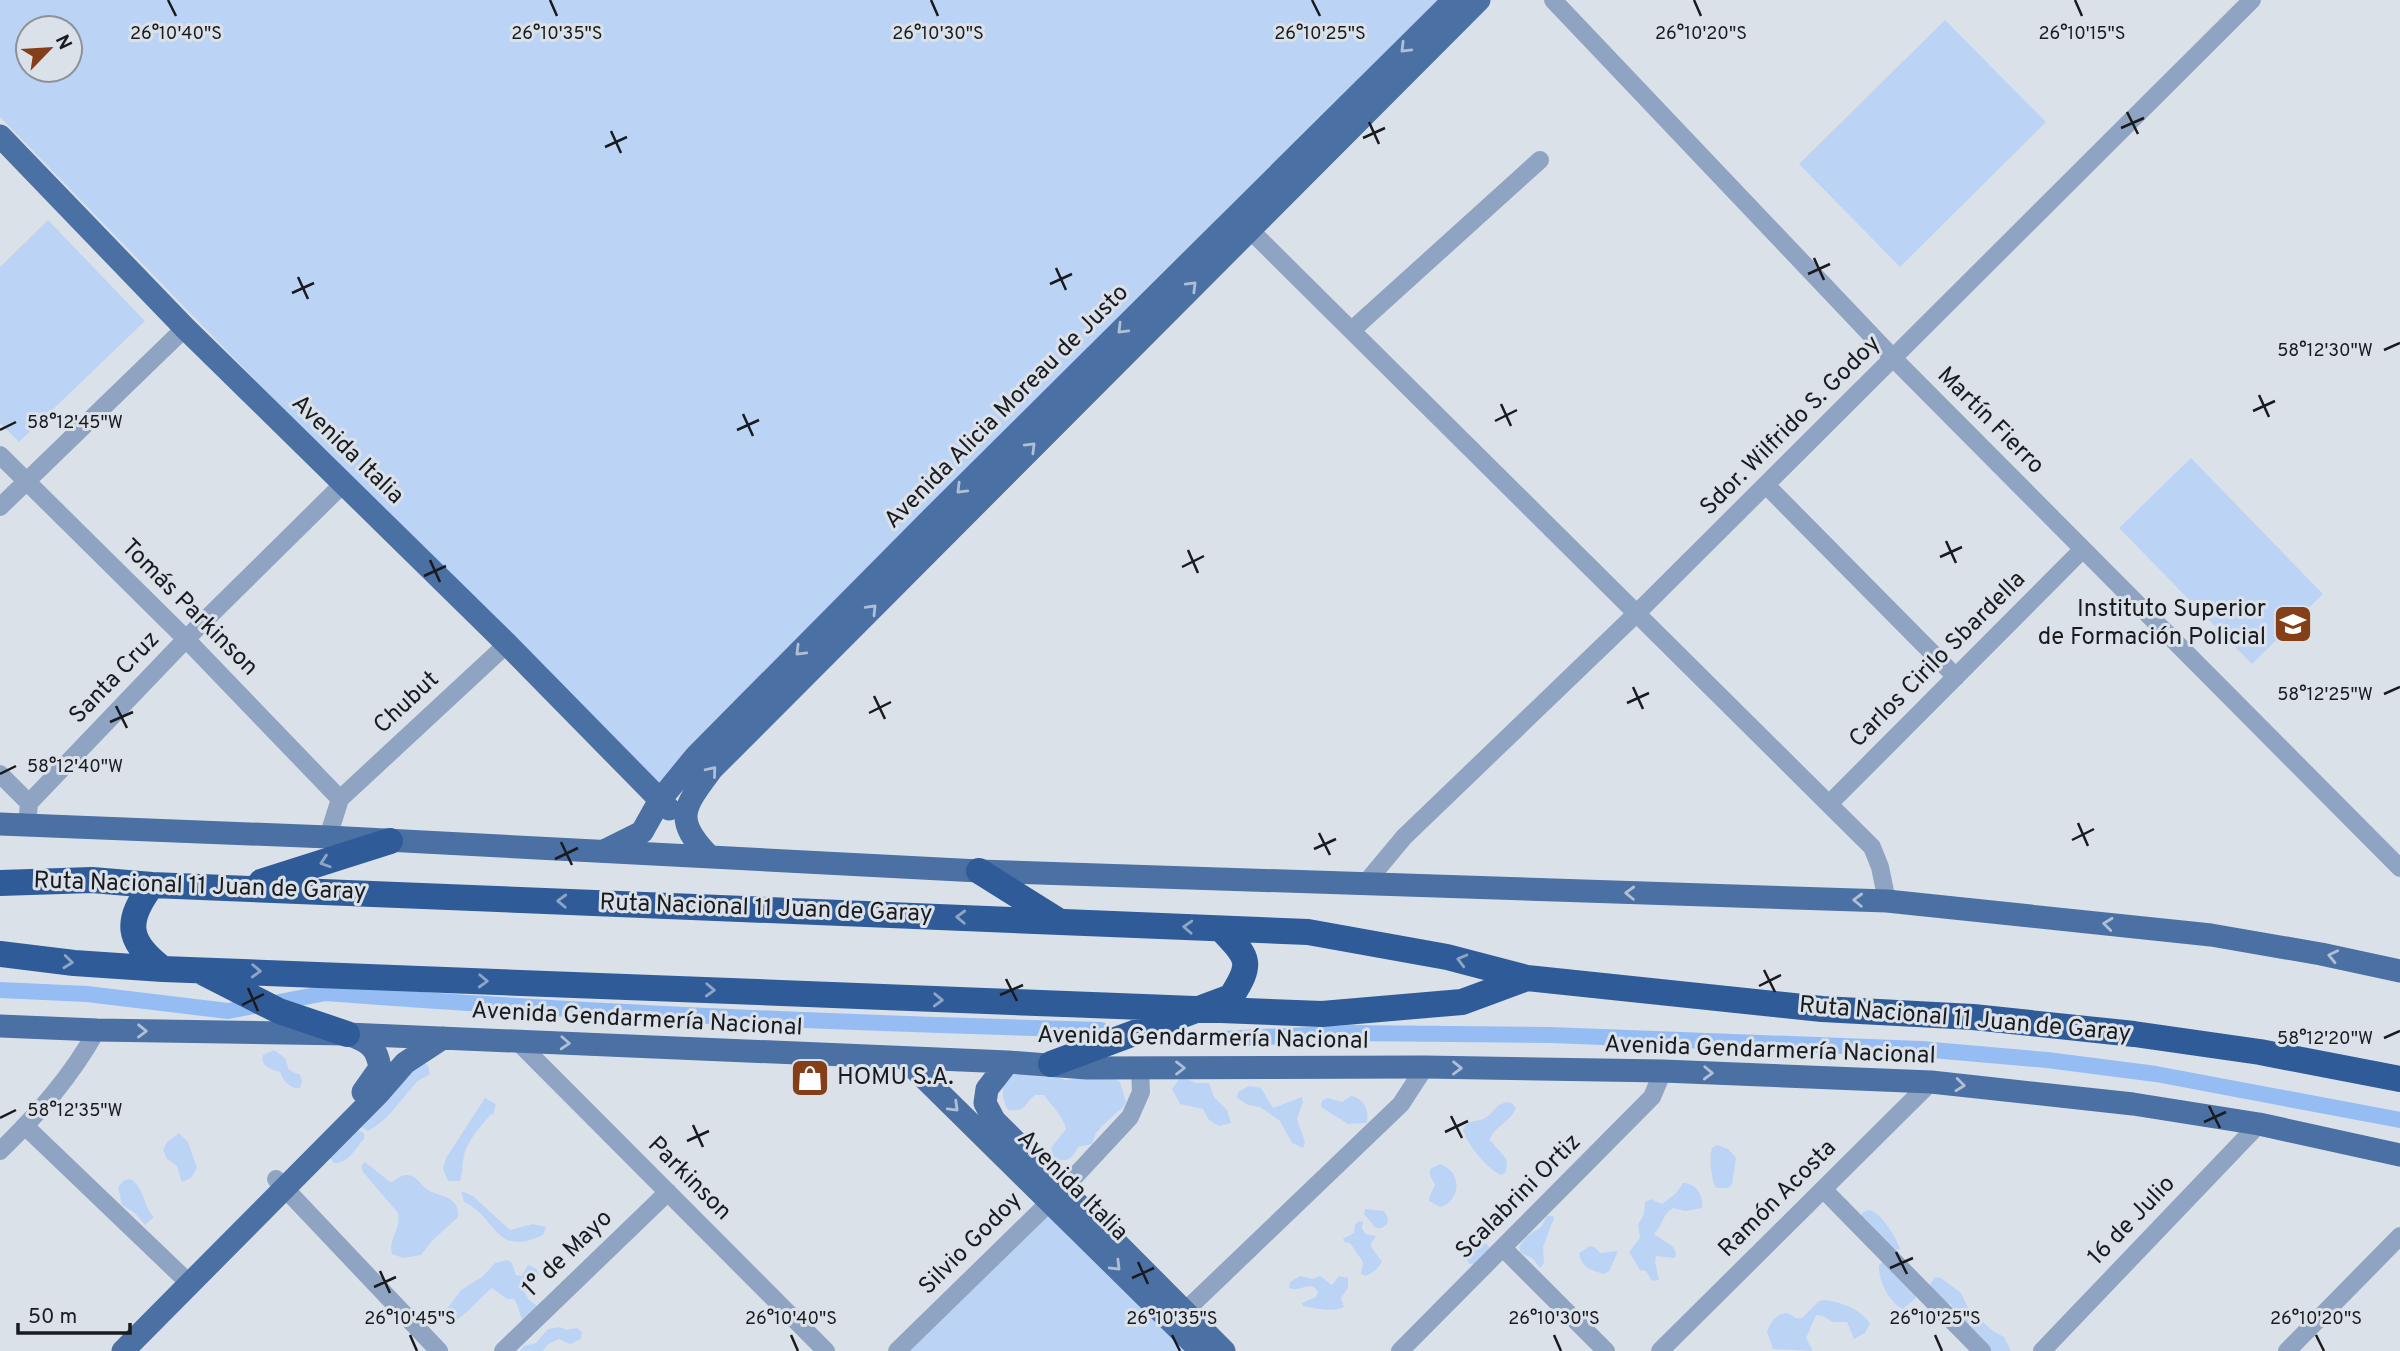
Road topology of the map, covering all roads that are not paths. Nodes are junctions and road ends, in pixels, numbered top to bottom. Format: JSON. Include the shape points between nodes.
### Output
{"nodes":[{"id":1,"x":1454,"y":0,"type":"edge"},
{"id":2,"x":1479,"y":0,"type":"edge"},
{"id":3,"x":1553,"y":0,"type":"edge"},
{"id":4,"x":2252,"y":0,"type":"edge"},
{"id":5,"x":0,"y":136,"type":"edge"},
{"id":6,"x":1540,"y":160,"type":"dead end"},
{"id":7,"x":1243,"y":222,"type":"junction"},
{"id":8,"x":185,"y":328,"type":"junction"},
{"id":9,"x":1352,"y":330,"type":"junction"},
{"id":10,"x":1895,"y":359,"type":"junction"},
{"id":11,"x":0,"y":455,"type":"edge"},
{"id":12,"x":26,"y":481,"type":"junction"},
{"id":13,"x":344,"y":483,"type":"junction"},
{"id":14,"x":1766,"y":485,"type":"junction"},
{"id":15,"x":0,"y":507,"type":"edge"},
{"id":16,"x":2082,"y":550,"type":"junction"},
{"id":17,"x":1637,"y":613,"type":"junction"},
{"id":18,"x":186,"y":639,"type":"junction"},
{"id":19,"x":507,"y":644,"type":"junction"},
{"id":20,"x":1956,"y":677,"type":"junction"},
{"id":21,"x":0,"y":774,"type":"edge"},
{"id":22,"x":340,"y":799,"type":"junction"},
{"id":23,"x":660,"y":800,"type":"junction"},
{"id":24,"x":1829,"y":804,"type":"junction"},
{"id":25,"x":28,"y":814,"type":"junction"},
{"id":26,"x":0,"y":824,"type":"edge"},
{"id":27,"x":689,"y":830,"type":"junction"},
{"id":28,"x":328,"y":837,"type":"junction"},
{"id":29,"x":390,"y":841,"type":"junction"},
{"id":30,"x":603,"y":852,"type":"junction"},
{"id":31,"x":710,"y":857,"type":"junction"},
{"id":32,"x":2400,"y":868,"type":"edge"},
{"id":33,"x":979,"y":871,"type":"junction"},
{"id":34,"x":0,"y":883,"type":"edge"},
{"id":35,"x":152,"y":885,"type":"junction"},
{"id":36,"x":1364,"y":885,"type":"junction"},
{"id":37,"x":244,"y":888,"type":"junction"},
{"id":38,"x":1887,"y":901,"type":"junction"},
{"id":39,"x":1058,"y":920,"type":"junction"},
{"id":40,"x":1221,"y":929,"type":"junction"},
{"id":41,"x":0,"y":954,"type":"edge"},
{"id":42,"x":163,"y":969,"type":"junction"},
{"id":43,"x":196,"y":969,"type":"junction"},
{"id":44,"x":2400,"y":971,"type":"edge"},
{"id":45,"x":1528,"y":978,"type":"junction"},
{"id":46,"x":1198,"y":1011,"type":"junction"},
{"id":47,"x":0,"y":1026,"type":"edge"},
{"id":48,"x":97,"y":1030,"type":"junction"},
{"id":49,"x":347,"y":1034,"type":"junction"},
{"id":50,"x":443,"y":1038,"type":"junction"},
{"id":51,"x":517,"y":1041,"type":"junction"},
{"id":52,"x":905,"y":1059,"type":"junction"},
{"id":53,"x":1008,"y":1062,"type":"junction"},
{"id":54,"x":1051,"y":1065,"type":"junction"},
{"id":55,"x":1425,"y":1067,"type":"junction"},
{"id":56,"x":1140,"y":1068,"type":"junction"},
{"id":57,"x":1663,"y":1072,"type":"junction"},
{"id":58,"x":2400,"y":1079,"type":"edge"},
{"id":59,"x":1931,"y":1082,"type":"junction"},
{"id":60,"x":2259,"y":1124,"type":"junction"},
{"id":61,"x":25,"y":1126,"type":"junction"},
{"id":62,"x":0,"y":1151,"type":"edge"},
{"id":63,"x":2400,"y":1155,"type":"edge"},
{"id":64,"x":281,"y":1184,"type":"junction"},
{"id":65,"x":1823,"y":1189,"type":"junction"},
{"id":66,"x":668,"y":1192,"type":"junction"},
{"id":67,"x":1056,"y":1195,"type":"junction"},
{"id":68,"x":2400,"y":1236,"type":"edge"},
{"id":69,"x":1503,"y":1248,"type":"junction"},
{"id":70,"x":185,"y":1280,"type":"junction"},
{"id":71,"x":1185,"y":1311,"type":"junction"},
{"id":72,"x":103,"y":1351,"type":"edge"},
{"id":73,"x":123,"y":1351,"type":"edge"},
{"id":74,"x":439,"y":1351,"type":"edge"},
{"id":75,"x":503,"y":1351,"type":"edge"},
{"id":76,"x":826,"y":1351,"type":"edge"},
{"id":77,"x":897,"y":1351,"type":"edge"},
{"id":78,"x":1200,"y":1351,"type":"edge"},
{"id":79,"x":1224,"y":1351,"type":"edge"},
{"id":80,"x":1400,"y":1351,"type":"edge"},
{"id":81,"x":1606,"y":1351,"type":"edge"},
{"id":82,"x":1660,"y":1351,"type":"edge"},
{"id":83,"x":1982,"y":1351,"type":"edge"},
{"id":84,"x":2042,"y":1351,"type":"edge"},
{"id":85,"x":2287,"y":1351,"type":"edge"}],
"edges":[{"from":1,"to":7,"type":"main road","name":"Avenida Alicia Moreau de Justo","one_way":true},
{"from":2,"to":7,"type":"main road","name":"Avenida Alicia Moreau de Justo"},
{"from":3,"to":10,"type":"street","name":"Martín Fierro"},
{"from":4,"to":10,"type":"street","name":"Sdor. Wilfrido S. Godoy"},
{"from":5,"to":8,"type":"main road","name":"Avenida Italia"},
{"from":6,"to":9,"type":"street"},
{"from":7,"to":9,"type":"street"},
{"from":7,"to":23,"type":"main road","name":"Avenida Alicia Moreau de Justo","one_way":true,"via":[[716,736]]},
{"from":27,"to":7,"type":"main road","name":"Avenida Alicia Moreau de Justo","one_way":true,"via":[[684,812],[687,804],[712,769]]},
{"from":8,"to":12,"type":"street"},
{"from":8,"to":13,"type":"main road","name":"Avenida Italia"},
{"from":9,"to":17,"type":"street"},
{"from":10,"to":14,"type":"street","name":"Sdor. Wilfrido S. Godoy"},
{"from":10,"to":16,"type":"street","name":"Martín Fierro"},
{"from":11,"to":12,"type":"street","name":"Tomás Parkinson"},
{"from":12,"to":15,"type":"street"},
{"from":12,"to":18,"type":"street","name":"Tomás Parkinson"},
{"from":13,"to":18,"type":"street","name":"Santa Cruz"},
{"from":13,"to":19,"type":"main road","name":"Avenida Italia"},
{"from":14,"to":17,"type":"street","name":"Sdor. Wilfrido S. Godoy"},
{"from":14,"to":20,"type":"street"},
{"from":16,"to":20,"type":"street","name":"Carlos Cirilo Sbardella"},
{"from":16,"to":32,"type":"street","name":"Martín Fierro"},
{"from":17,"to":24,"type":"street"},
{"from":17,"to":36,"type":"street","name":"Sdor. Wilfrido S. Godoy","via":[[1404,836]]},
{"from":18,"to":22,"type":"street","name":"Tomás Parkinson"},
{"from":18,"to":25,"type":"street","name":"Santa Cruz"},
{"from":19,"to":22,"type":"street","name":"Chubut"},
{"from":19,"to":23,"type":"main road","name":"Avenida Italia"},
{"from":20,"to":24,"type":"street","name":"Carlos Cirilo Sbardella"},
{"from":21,"to":25,"type":"street"},
{"from":22,"to":28,"type":"street"},
{"from":23,"to":27,"type":"main road","name":"Avenida Italia"},
{"from":23,"to":30,"type":"main road","name":"Avenida Alicia Moreau de Justo","via":[[642,832]]},
{"from":24,"to":38,"type":"street","via":[[1872,847]]},
{"from":25,"to":26,"type":"main road"},
{"from":25,"to":28,"type":"main road"},
{"from":27,"to":31,"type":"main road","name":"Avenida Italia"},
{"from":28,"to":29,"type":"main road"},
{"from":29,"to":30,"type":"main road"},
{"from":29,"to":37,"type":"highway","one_way":true},
{"from":30,"to":31,"type":"main road"},
{"from":31,"to":33,"type":"main road"},
{"from":33,"to":36,"type":"main road"},
{"from":33,"to":39,"type":"highway"},
{"from":34,"to":35,"type":"highway","name":"Ruta Nacional 11 Juan de Garay","via":[[93,880]]},
{"from":35,"to":37,"type":"highway","name":"Ruta Nacional 11 Juan de Garay"},
{"from":35,"to":42,"type":"highway","via":[[138,904],[133,930],[147,957]]},
{"from":38,"to":36,"type":"main road","one_way":true},
{"from":39,"to":37,"type":"highway","name":"Ruta Nacional 11 Juan de Garay","one_way":true},
{"from":44,"to":38,"type":"main road","one_way":true,"via":[[2211,935]]},
{"from":40,"to":39,"type":"highway","name":"Ruta Nacional 11 Juan de Garay","one_way":true},
{"from":45,"to":40,"type":"highway","name":"Ruta Nacional 11 Juan de Garay","one_way":true,"via":[[1447,957],[1308,932]]},
{"from":40,"to":46,"type":"highway","via":[[1242,951],[1247,966],[1231,997]]},
{"from":41,"to":42,"type":"highway","name":"Ruta Nacional 11 Juan de Garay","one_way":true},
{"from":42,"to":43,"type":"highway","name":"Ruta Nacional 11 Juan de Garay"},
{"from":43,"to":46,"type":"highway","name":"Ruta Nacional 11 Juan de Garay","one_way":true},
{"from":43,"to":49,"type":"highway","via":[[279,1011]]},
{"from":45,"to":46,"type":"highway","name":"Ruta Nacional 11 Juan de Garay","via":[[1462,1002],[1322,1014]]},
{"from":45,"to":58,"type":"highway","name":"Ruta Nacional 11 Juan de Garay","via":[[1822,1009],[2107,1031],[2260,1052]]},
{"from":46,"to":54,"type":"highway"},
{"from":47,"to":48,"type":"main road","name":"Avenida Gendarmería Nacional"},
{"from":48,"to":49,"type":"main road","name":"Avenida Gendarmería Nacional","one_way":true},
{"from":48,"to":61,"type":"street","via":[[77,1065]]},
{"from":49,"to":50,"type":"main road","name":"Avenida Gendarmería Nacional"},
{"from":49,"to":64,"type":"main road","via":[[370,1043],[380,1068]]},
{"from":50,"to":51,"type":"main road","name":"Avenida Gendarmería Nacional"},
{"from":50,"to":64,"type":"main road","via":[[405,1063]]},
{"from":51,"to":52,"type":"main road","name":"Avenida Gendarmería Nacional","one_way":true},
{"from":51,"to":66,"type":"street","name":"Parkinson"},
{"from":52,"to":53,"type":"main road","name":"Avenida Gendarmería Nacional"},
{"from":52,"to":67,"type":"main road","name":"Avenida Italia","one_way":true},
{"from":53,"to":54,"type":"main road","name":"Avenida Gendarmería Nacional"},
{"from":53,"to":67,"type":"main road","name":"Avenida Italia","via":[[987,1089],[985,1103]]},
{"from":54,"to":56,"type":"main road","name":"Avenida Gendarmería Nacional"},
{"from":56,"to":55,"type":"main road","name":"Avenida Gendarmería Nacional","one_way":true},
{"from":55,"to":57,"type":"main road","name":"Avenida Gendarmería Nacional","one_way":true},
{"from":55,"to":71,"type":"street","via":[[1401,1104]]},
{"from":56,"to":67,"type":"street","name":"Silvio Godoy","via":[[1141,1092],[1130,1117]]},
{"from":57,"to":59,"type":"main road","name":"Avenida Gendarmería Nacional","one_way":true},
{"from":57,"to":69,"type":"street","name":"Scalabrini Ortiz","via":[[1652,1097]]},
{"from":59,"to":60,"type":"main road","name":"Avenida Gendarmería Nacional","one_way":true,"via":[[2133,1104]]},
{"from":59,"to":65,"type":"street","name":"Ramón Acosta"},
{"from":60,"to":63,"type":"main road","name":"Avenida Gendarmería Nacional"},
{"from":60,"to":84,"type":"street","name":"16 de Julio"},
{"from":61,"to":62,"type":"street"},
{"from":61,"to":70,"type":"street"},
{"from":64,"to":70,"type":"main road"},
{"from":64,"to":74,"type":"street"},
{"from":65,"to":82,"type":"street","name":"Ramón Acosta"},
{"from":65,"to":83,"type":"street"},
{"from":66,"to":75,"type":"street","name":"1° de Mayo"},
{"from":66,"to":76,"type":"street","name":"Parkinson"},
{"from":67,"to":71,"type":"main road","name":"Avenida Italia"},
{"from":67,"to":77,"type":"street","name":"Silvio Godoy"},
{"from":67,"to":78,"type":"main road","name":"Avenida Italia","one_way":true},
{"from":68,"to":85,"type":"street"},
{"from":69,"to":80,"type":"street","name":"Scalabrini Ortiz"},
{"from":69,"to":81,"type":"street"},
{"from":70,"to":72,"type":"main road"},
{"from":70,"to":73,"type":"main road"},
{"from":71,"to":79,"type":"main road","name":"Avenida Italia"}]}
